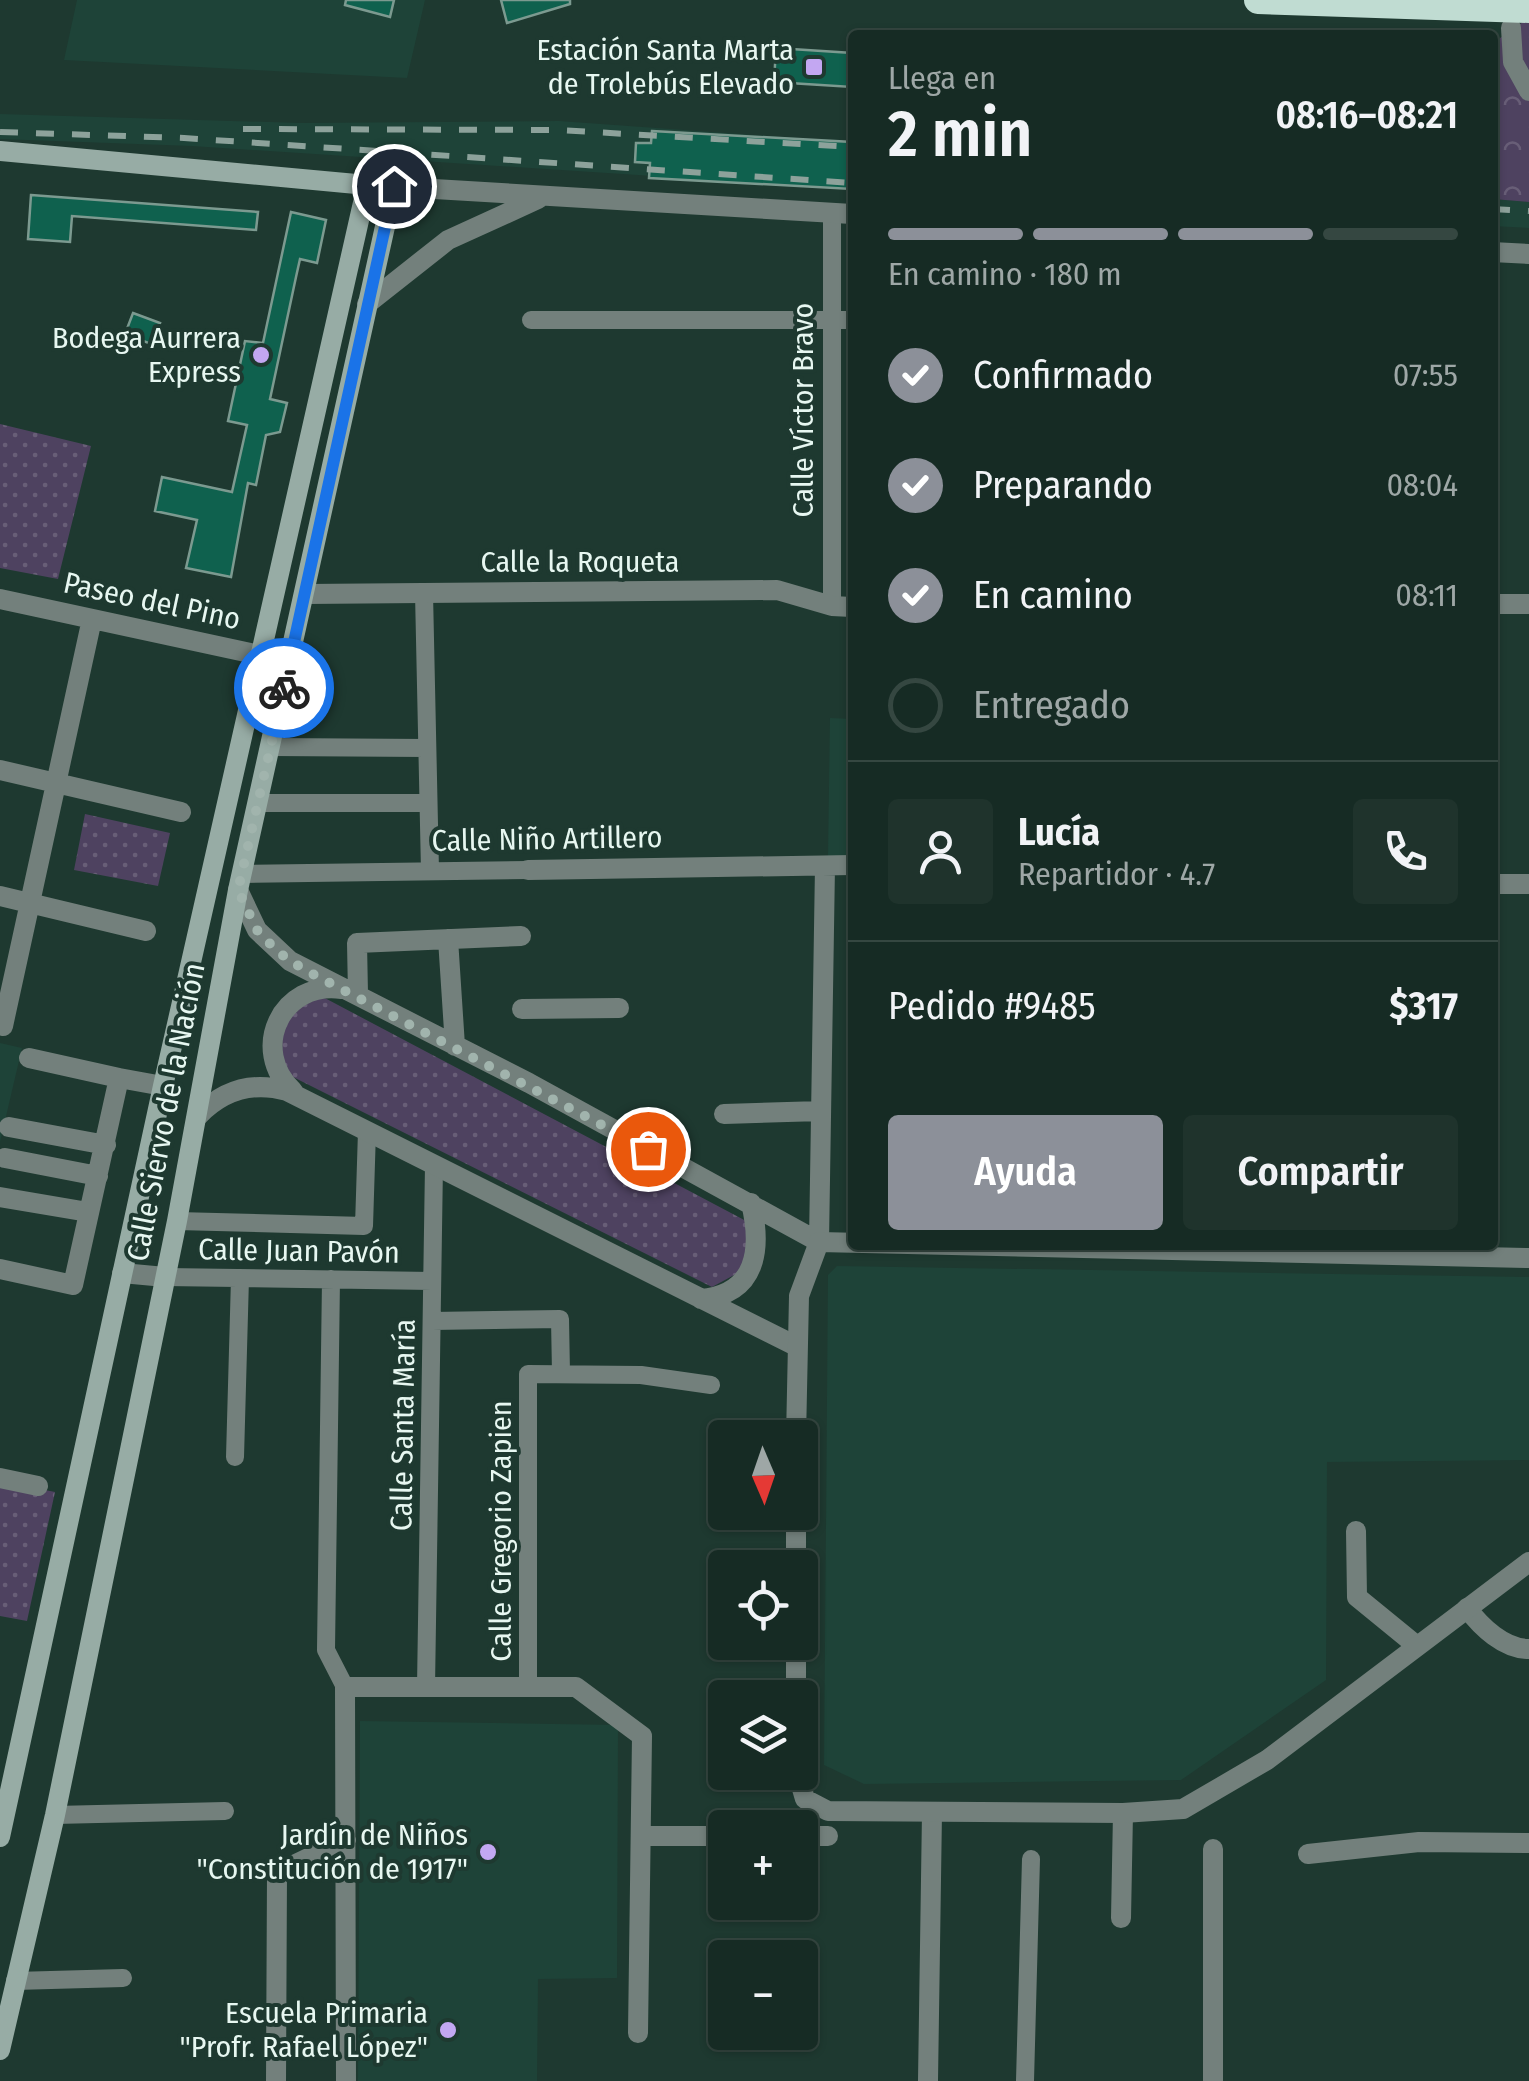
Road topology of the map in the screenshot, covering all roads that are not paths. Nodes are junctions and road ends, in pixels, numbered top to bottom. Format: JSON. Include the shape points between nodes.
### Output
{"nodes":[{"id":1,"x":1258,"y":0,"type":"edge"},
{"id":2,"x":1514,"y":15,"type":"edge"},
{"id":3,"x":1529,"y":42,"type":"edge"},
{"id":4,"x":1529,"y":91,"type":"edge"},
{"id":5,"x":0,"y":151,"type":"edge"},
{"id":6,"x":366,"y":184,"type":"junction"},
{"id":7,"x":394,"y":186,"type":"junction"},
{"id":8,"x":546,"y":197,"type":"junction"},
{"id":9,"x":842,"y":214,"type":"edge"},
{"id":10,"x":1498,"y":252,"type":"edge"},
{"id":11,"x":1529,"y":254,"type":"edge"},
{"id":12,"x":367,"y":304,"type":"junction"},
{"id":13,"x":532,"y":320,"type":"dead end"},
{"id":14,"x":843,"y":320,"type":"edge"},
{"id":15,"x":424,"y":593,"type":"junction"},
{"id":16,"x":306,"y":594,"type":"junction"},
{"id":17,"x":0,"y":599,"type":"edge"},
{"id":18,"x":1498,"y":604,"type":"edge"},
{"id":19,"x":1529,"y":604,"type":"edge"},
{"id":20,"x":842,"y":607,"type":"edge"},
{"id":21,"x":92,"y":619,"type":"junction"},
{"id":22,"x":259,"y":654,"type":"junction"},
{"id":23,"x":288,"y":669,"type":"junction"},
{"id":24,"x":271,"y":747,"type":"junction"},
{"id":25,"x":427,"y":748,"type":"junction"},
{"id":26,"x":0,"y":770,"type":"edge"},
{"id":27,"x":56,"y":783,"type":"junction"},
{"id":28,"x":258,"y":802,"type":"junction"},
{"id":29,"x":428,"y":802,"type":"junction"},
{"id":30,"x":181,"y":812,"type":"dead end"},
{"id":31,"x":825,"y":866,"type":"junction"},
{"id":32,"x":848,"y":866,"type":"edge"},
{"id":33,"x":528,"y":870,"type":"joint"},
{"id":34,"x":430,"y":871,"type":"junction"},
{"id":35,"x":240,"y":882,"type":"junction"},
{"id":36,"x":1498,"y":884,"type":"edge"},
{"id":37,"x":1529,"y":884,"type":"edge"},
{"id":38,"x":0,"y":896,"type":"edge"},
{"id":39,"x":30,"y":903,"type":"junction"},
{"id":40,"x":146,"y":931,"type":"dead end"},
{"id":41,"x":521,"y":936,"type":"dead end"},
{"id":42,"x":448,"y":938,"type":"junction"},
{"id":43,"x":358,"y":994,"type":"junction"},
{"id":44,"x":619,"y":1008,"type":"dead end"},
{"id":45,"x":522,"y":1009,"type":"dead end"},
{"id":46,"x":3,"y":1026,"type":"dead end"},
{"id":47,"x":455,"y":1046,"type":"junction"},
{"id":48,"x":29,"y":1058,"type":"dead end"},
{"id":49,"x":119,"y":1078,"type":"junction"},
{"id":50,"x":162,"y":1086,"type":"junction"},
{"id":51,"x":300,"y":1097,"type":"junction"},
{"id":52,"x":821,"y":1111,"type":"junction"},
{"id":53,"x":724,"y":1114,"type":"dead end"},
{"id":54,"x":198,"y":1116,"type":"junction"},
{"id":55,"x":10,"y":1127,"type":"dead end"},
{"id":56,"x":367,"y":1131,"type":"junction"},
{"id":57,"x":106,"y":1145,"type":"junction"},
{"id":58,"x":5,"y":1158,"type":"dead end"},
{"id":59,"x":434,"y":1165,"type":"junction"},
{"id":60,"x":98,"y":1176,"type":"junction"},
{"id":61,"x":0,"y":1197,"type":"edge"},
{"id":62,"x":751,"y":1204,"type":"junction"},
{"id":63,"x":88,"y":1212,"type":"junction"},
{"id":64,"x":177,"y":1220,"type":"junction"},
{"id":65,"x":819,"y":1242,"type":"junction"},
{"id":66,"x":848,"y":1243,"type":"edge"},
{"id":67,"x":1293,"y":1250,"type":"edge"},
{"id":68,"x":1529,"y":1258,"type":"edge"},
{"id":69,"x":0,"y":1269,"type":"edge"},
{"id":70,"x":122,"y":1272,"type":"junction"},
{"id":71,"x":165,"y":1277,"type":"junction"},
{"id":72,"x":240,"y":1278,"type":"junction"},
{"id":73,"x":331,"y":1279,"type":"junction"},
{"id":74,"x":432,"y":1281,"type":"junction"},
{"id":75,"x":701,"y":1299,"type":"junction"},
{"id":76,"x":432,"y":1321,"type":"junction"},
{"id":77,"x":796,"y":1346,"type":"junction"},
{"id":78,"x":561,"y":1374,"type":"junction"},
{"id":79,"x":711,"y":1385,"type":"dead end"},
{"id":80,"x":796,"y":1420,"type":"edge"},
{"id":81,"x":235,"y":1456,"type":"dead end"},
{"id":82,"x":0,"y":1478,"type":"edge"},
{"id":83,"x":38,"y":1486,"type":"dead end"},
{"id":84,"x":1356,"y":1531,"type":"dead end"},
{"id":85,"x":1529,"y":1562,"type":"edge"},
{"id":86,"x":1467,"y":1608,"type":"junction"},
{"id":87,"x":1417,"y":1646,"type":"junction"},
{"id":88,"x":1522,"y":1649,"type":"edge"},
{"id":89,"x":345,"y":1687,"type":"junction"},
{"id":90,"x":426,"y":1687,"type":"junction"},
{"id":91,"x":528,"y":1687,"type":"junction"},
{"id":92,"x":802,"y":1790,"type":"edge"},
{"id":93,"x":225,"y":1811,"type":"dead end"},
{"id":94,"x":932,"y":1812,"type":"junction"},
{"id":95,"x":55,"y":1814,"type":"junction"},
{"id":96,"x":1123,"y":1814,"type":"junction"},
{"id":97,"x":642,"y":1836,"type":"junction"},
{"id":98,"x":708,"y":1836,"type":"edge"},
{"id":99,"x":818,"y":1836,"type":"edge"},
{"id":100,"x":828,"y":1836,"type":"dead end"},
{"id":101,"x":0,"y":1837,"type":"edge"},
{"id":102,"x":346,"y":1840,"type":"junction"},
{"id":103,"x":1529,"y":1843,"type":"edge"},
{"id":104,"x":1213,"y":1849,"type":"dead end"},
{"id":105,"x":1308,"y":1854,"type":"dead end"},
{"id":106,"x":1031,"y":1858,"type":"dead end"},
{"id":107,"x":1122,"y":1918,"type":"dead end"},
{"id":108,"x":124,"y":1978,"type":"dead end"},
{"id":109,"x":15,"y":1981,"type":"junction"},
{"id":110,"x":638,"y":2033,"type":"dead end"},
{"id":111,"x":0,"y":2050,"type":"edge"},
{"id":112,"x":276,"y":2081,"type":"edge"},
{"id":113,"x":346,"y":2081,"type":"edge"},
{"id":114,"x":928,"y":2081,"type":"edge"},
{"id":115,"x":1025,"y":2081,"type":"edge"},
{"id":116,"x":1213,"y":2081,"type":"edge"}],
"edges":[{"from":1,"to":2,"type":"highway"},
{"from":2,"to":3,"type":"street"},
{"from":2,"to":4,"type":"street","via":[[1513,62]]},
{"from":5,"to":6,"type":"main road"},
{"from":6,"to":7,"type":"street"},
{"from":6,"to":22,"type":"main road","name":"Calle Siervo de la Nación"},
{"from":7,"to":8,"type":"street"},
{"from":7,"to":12,"type":"main road","name":"Calle Siervo de la Nación"},
{"from":8,"to":9,"type":"street"},
{"from":8,"to":12,"type":"street","via":[[448,240]]},
{"from":9,"to":14,"type":"street","name":"Calle Víctor Bravo"},
{"from":10,"to":11,"type":"street"},
{"from":12,"to":16,"type":"main road","name":"Calle Siervo de la Nación"},
{"from":13,"to":14,"type":"street"},
{"from":14,"to":20,"type":"street","name":"Calle Víctor Bravo"},
{"from":15,"to":16,"type":"street","name":"Calle la Roqueta"},
{"from":15,"to":20,"type":"street","name":"Calle la Roqueta","via":[[778,590]]},
{"from":15,"to":25,"type":"street"},
{"from":16,"to":23,"type":"main road","name":"Calle Siervo de la Nación"},
{"from":17,"to":21,"type":"street","name":"Paseo del Pino"},
{"from":18,"to":19,"type":"street"},
{"from":21,"to":22,"type":"street","name":"Paseo del Pino"},
{"from":21,"to":27,"type":"street"},
{"from":22,"to":23,"type":"street","name":"Paseo del Pino"},
{"from":22,"to":50,"type":"main road","name":"Calle Siervo de la Nación"},
{"from":23,"to":24,"type":"main road","name":"Calle Siervo de la Nación"},
{"from":24,"to":25,"type":"street"},
{"from":24,"to":28,"type":"main road","name":"Calle Siervo de la Nación"},
{"from":25,"to":29,"type":"street"},
{"from":26,"to":27,"type":"street"},
{"from":27,"to":30,"type":"street"},
{"from":27,"to":39,"type":"street"},
{"from":28,"to":29,"type":"street"},
{"from":28,"to":35,"type":"main road","name":"Calle Siervo de la Nación"},
{"from":29,"to":34,"type":"street"},
{"from":31,"to":32,"type":"street","name":"Calle Niño Artillero"},
{"from":31,"to":33,"type":"street","name":"Calle Niño Artillero"},
{"from":31,"to":52,"type":"street"},
{"from":33,"to":34,"type":"street","name":"Calle Niño Artillero"},
{"from":34,"to":35,"type":"street","name":"Calle Niño Artillero"},
{"from":35,"to":43,"type":"street","via":[[257,930],[278,952]]},
{"from":35,"to":54,"type":"main road","name":"Calle Siervo de la Nación"},
{"from":36,"to":37,"type":"street"},
{"from":38,"to":39,"type":"street"},
{"from":39,"to":40,"type":"street"},
{"from":39,"to":46,"type":"street"},
{"from":41,"to":42,"type":"street"},
{"from":42,"to":43,"type":"street","via":[[358,943]]},
{"from":42,"to":47,"type":"street"},
{"from":43,"to":47,"type":"street"},
{"from":43,"to":51,"type":"street","via":[[319,988],[278,1018],[271,1043],[275,1068]]},
{"from":44,"to":45,"type":"street"},
{"from":47,"to":62,"type":"street"},
{"from":48,"to":49,"type":"street"},
{"from":49,"to":50,"type":"street"},
{"from":49,"to":57,"type":"street"},
{"from":50,"to":70,"type":"main road","name":"Calle Siervo de la Nación"},
{"from":51,"to":54,"type":"street","via":[[274,1087],[246,1087]]},
{"from":51,"to":56,"type":"street"},
{"from":52,"to":53,"type":"street"},
{"from":52,"to":65,"type":"street"},
{"from":54,"to":64,"type":"main road","name":"Calle Siervo de la Nación"},
{"from":55,"to":57,"type":"street"},
{"from":56,"to":59,"type":"street"},
{"from":56,"to":64,"type":"street","via":[[364,1226]]},
{"from":57,"to":60,"type":"street"},
{"from":58,"to":60,"type":"street"},
{"from":59,"to":74,"type":"street","name":"Calle Santa María"},
{"from":59,"to":75,"type":"street"},
{"from":60,"to":63,"type":"street"},
{"from":61,"to":63,"type":"street"},
{"from":62,"to":65,"type":"street"},
{"from":62,"to":75,"type":"street","via":[[759,1247],[751,1271],[735,1288]]},
{"from":63,"to":69,"type":"street","via":[[73,1285]]},
{"from":64,"to":71,"type":"main road","name":"Calle Siervo de la Nación"},
{"from":65,"to":66,"type":"street"},
{"from":65,"to":77,"type":"street","via":[[802,1282]]},
{"from":67,"to":68,"type":"street"},
{"from":70,"to":71,"type":"street"},
{"from":70,"to":101,"type":"main road","name":"Calle Siervo de la Nación"},
{"from":71,"to":72,"type":"street","name":"Calle Juan Pavón"},
{"from":71,"to":95,"type":"main road","name":"Calle Siervo de la Nación"},
{"from":72,"to":73,"type":"street","name":"Calle Juan Pavón"},
{"from":72,"to":81,"type":"street"},
{"from":73,"to":74,"type":"street","name":"Calle Juan Pavón"},
{"from":73,"to":89,"type":"street","via":[[326,1650]]},
{"from":74,"to":76,"type":"street","name":"Calle Santa María"},
{"from":75,"to":77,"type":"street"},
{"from":76,"to":78,"type":"street","via":[[560,1319]]},
{"from":76,"to":90,"type":"street","name":"Calle Santa María"},
{"from":77,"to":80,"type":"street"},
{"from":78,"to":79,"type":"street"},
{"from":78,"to":91,"type":"street","name":"Calle Gregorio Zapien","via":[[528,1374]]},
{"from":82,"to":83,"type":"street"},
{"from":84,"to":87,"type":"street","via":[[1357,1597]]},
{"from":85,"to":86,"type":"street"},
{"from":86,"to":87,"type":"street"},
{"from":86,"to":88,"type":"street","via":[[1478,1623]]},
{"from":87,"to":96,"type":"street","via":[[1212,1796],[1183,1809]]},
{"from":89,"to":90,"type":"street"},
{"from":89,"to":102,"type":"street"},
{"from":90,"to":91,"type":"street"},
{"from":91,"to":97,"type":"street","via":[[576,1688],[642,1736]]},
{"from":92,"to":94,"type":"street","via":[[805,1799],[828,1811]]},
{"from":93,"to":95,"type":"street"},
{"from":94,"to":96,"type":"street"},
{"from":94,"to":114,"type":"street"},
{"from":95,"to":109,"type":"main road","name":"Calle Siervo de la Nación"},
{"from":96,"to":107,"type":"street"},
{"from":97,"to":98,"type":"street"},
{"from":97,"to":110,"type":"street"},
{"from":99,"to":100,"type":"street"},
{"from":102,"to":112,"type":"street","via":[[277,1873]]},
{"from":102,"to":113,"type":"street"},
{"from":103,"to":105,"type":"street","via":[[1418,1842]]},
{"from":104,"to":116,"type":"street"},
{"from":106,"to":115,"type":"street"},
{"from":108,"to":109,"type":"street"},
{"from":109,"to":111,"type":"main road","name":"Calle Siervo de la Nación"}]}
